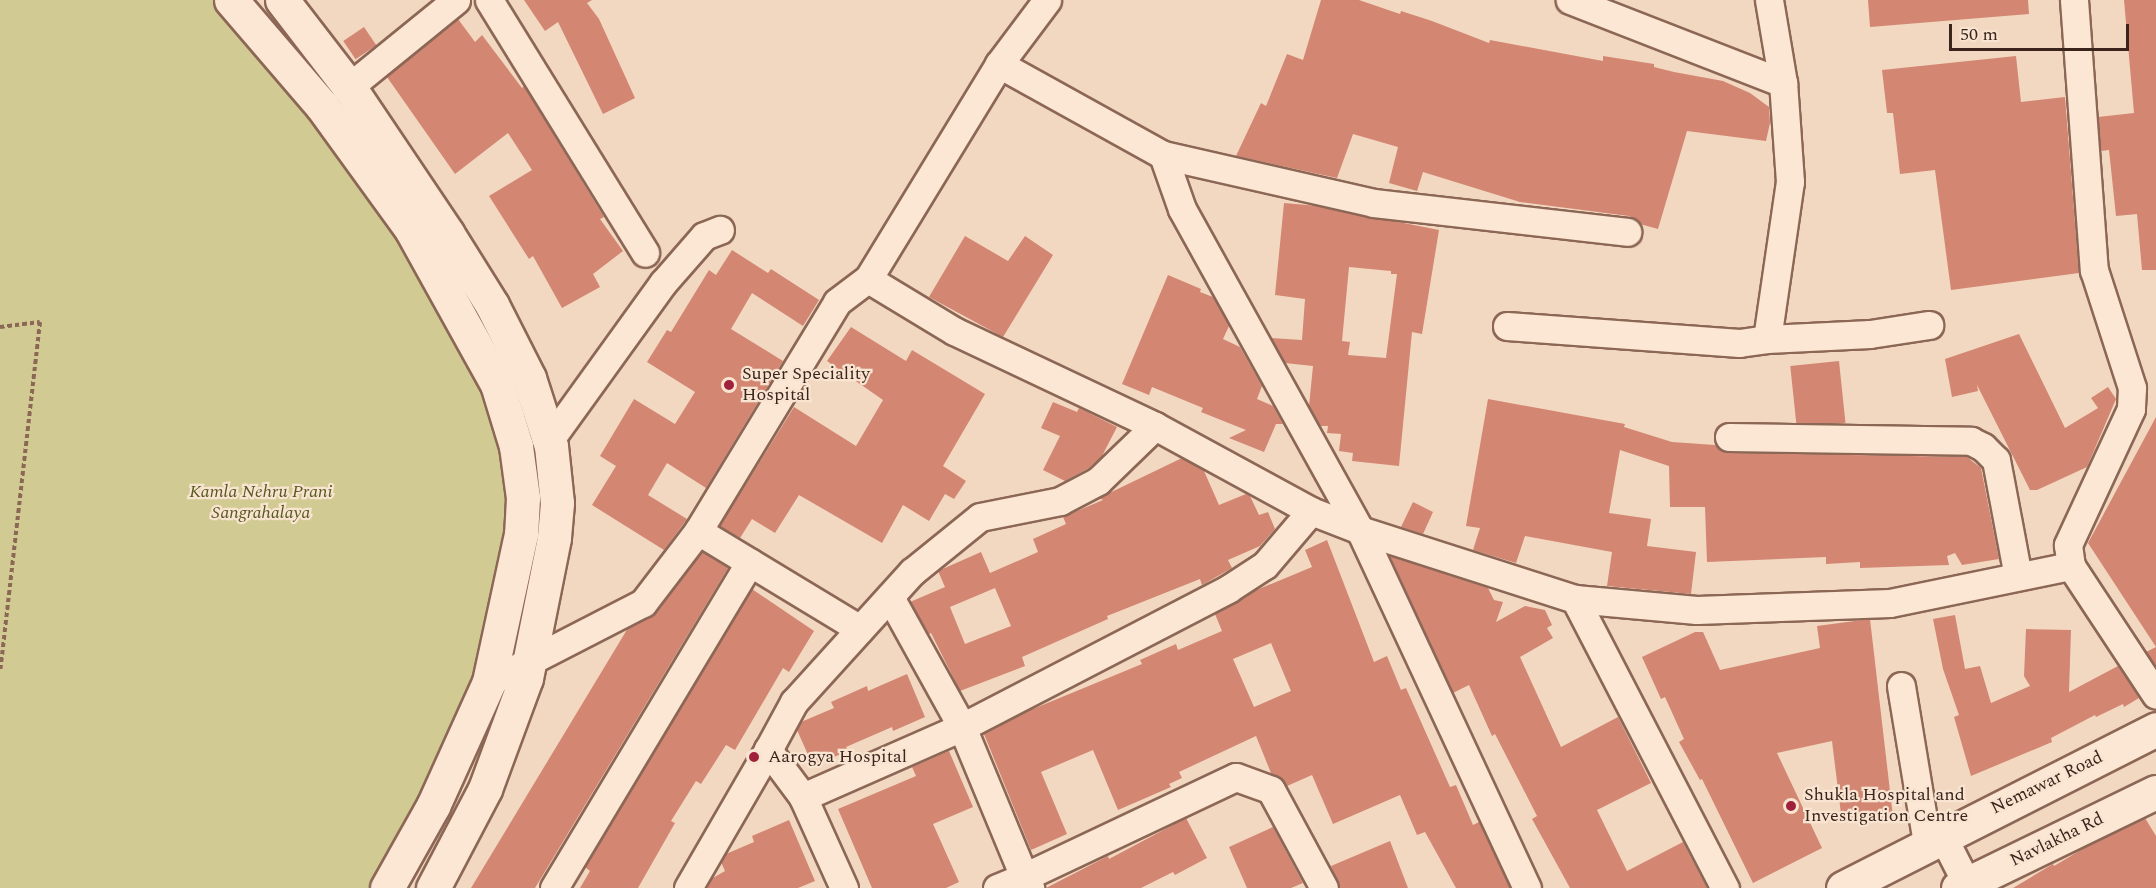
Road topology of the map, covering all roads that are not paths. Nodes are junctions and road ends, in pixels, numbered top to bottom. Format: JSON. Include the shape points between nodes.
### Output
{"nodes":[{"id":1,"x":231,"y":0,"type":"edge"},
{"id":2,"x":282,"y":0,"type":"edge"},
{"id":3,"x":456,"y":0,"type":"edge"},
{"id":4,"x":489,"y":0,"type":"edge"},
{"id":5,"x":1047,"y":0,"type":"edge"},
{"id":6,"x":1570,"y":0,"type":"edge"},
{"id":7,"x":1769,"y":0,"type":"edge"},
{"id":8,"x":2074,"y":0,"type":"edge"},
{"id":9,"x":999,"y":64,"type":"junction"},
{"id":10,"x":1783,"y":83,"type":"junction"},
{"id":11,"x":349,"y":87,"type":"junction"},
{"id":12,"x":1163,"y":155,"type":"junction"},
{"id":13,"x":720,"y":230,"type":"dead end"},
{"id":14,"x":1627,"y":232,"type":"dead end"},
{"id":15,"x":645,"y":253,"type":"dead end"},
{"id":16,"x":868,"y":279,"type":"junction"},
{"id":17,"x":1929,"y":325,"type":"dead end"},
{"id":18,"x":1507,"y":326,"type":"dead end"},
{"id":19,"x":1767,"y":339,"type":"junction"},
{"id":20,"x":1155,"y":426,"type":"junction"},
{"id":21,"x":1729,"y":437,"type":"dead end"},
{"id":22,"x":549,"y":441,"type":"junction"},
{"id":23,"x":1311,"y":511,"type":"junction"},
{"id":24,"x":1360,"y":530,"type":"junction"},
{"id":25,"x":698,"y":531,"type":"junction"},
{"id":26,"x":750,"y":562,"type":"junction"},
{"id":27,"x":2071,"y":566,"type":"junction"},
{"id":28,"x":2018,"y":576,"type":"junction"},
{"id":29,"x":890,"y":597,"type":"junction"},
{"id":30,"x":1575,"y":598,"type":"junction"},
{"id":31,"x":860,"y":629,"type":"junction"},
{"id":32,"x":531,"y":660,"type":"junction"},
{"id":33,"x":489,"y":682,"type":"junction"},
{"id":34,"x":1901,"y":686,"type":"dead end"},
{"id":35,"x":2156,"y":695,"type":"edge"},
{"id":36,"x":963,"y":727,"type":"junction"},
{"id":37,"x":2156,"y":729,"type":"edge"},
{"id":38,"x":768,"y":750,"type":"junction"},
{"id":39,"x":2156,"y":792,"type":"edge"},
{"id":40,"x":803,"y":796,"type":"junction"},
{"id":41,"x":1934,"y":839,"type":"junction"},
{"id":42,"x":1027,"y":882,"type":"edge"},
{"id":43,"x":1965,"y":886,"type":"edge"},
{"id":44,"x":387,"y":888,"type":"edge"},
{"id":45,"x":433,"y":888,"type":"edge"},
{"id":46,"x":554,"y":888,"type":"edge"},
{"id":47,"x":688,"y":888,"type":"edge"},
{"id":48,"x":844,"y":888,"type":"edge"},
{"id":49,"x":997,"y":888,"type":"edge"},
{"id":50,"x":1324,"y":888,"type":"edge"},
{"id":51,"x":1527,"y":888,"type":"edge"},
{"id":52,"x":1725,"y":888,"type":"edge"},
{"id":53,"x":1843,"y":888,"type":"edge"}],
"edges":[{"from":1,"to":33,"type":"main road","via":[[322,106],[411,229],[497,384],[516,446],[523,498],[521,534]]},
{"from":2,"to":11,"type":"main road"},
{"from":3,"to":11,"type":"street"},
{"from":4,"to":15,"type":"street"},
{"from":5,"to":9,"type":"street"},
{"from":6,"to":10,"type":"street"},
{"from":7,"to":10,"type":"street"},
{"from":8,"to":27,"type":"street","via":[[2094,270],[2132,388],[2131,409],[2068,545]]},
{"from":9,"to":12,"type":"street"},
{"from":9,"to":16,"type":"street"},
{"from":10,"to":19,"type":"street","via":[[1790,182]]},
{"from":11,"to":22,"type":"main road","via":[[492,305],[529,378]]},
{"from":12,"to":14,"type":"street","via":[[1374,203]]},
{"from":12,"to":24,"type":"street","via":[[1182,209]]},
{"from":13,"to":22,"type":"street","via":[[704,236],[663,283]]},
{"from":16,"to":20,"type":"street","via":[[954,331]]},
{"from":16,"to":25,"type":"street","via":[[837,302]]},
{"from":17,"to":19,"type":"street","via":[[1870,334]]},
{"from":18,"to":19,"type":"street","via":[[1739,343]]},
{"from":20,"to":23,"type":"street"},
{"from":20,"to":29,"type":"street","via":[[1098,481],[1060,501],[980,517],[912,572]]},
{"from":21,"to":28,"type":"street","via":[[1971,441],[1996,460]]},
{"from":22,"to":32,"type":"main road","via":[[556,503],[554,538]]},
{"from":23,"to":24,"type":"street"},
{"from":23,"to":36,"type":"street","via":[[1265,566],[1228,589]]},
{"from":24,"to":30,"type":"street"},
{"from":24,"to":51,"type":"street"},
{"from":25,"to":26,"type":"street"},
{"from":25,"to":32,"type":"street","via":[[643,603]]},
{"from":26,"to":31,"type":"street"},
{"from":26,"to":46,"type":"street"},
{"from":27,"to":28,"type":"street"},
{"from":27,"to":35,"type":"street"},
{"from":28,"to":30,"type":"street","via":[[1890,603],[1697,610]]},
{"from":29,"to":31,"type":"street"},
{"from":29,"to":36,"type":"street"},
{"from":30,"to":52,"type":"street"},
{"from":31,"to":38,"type":"street","via":[[794,702]]},
{"from":32,"to":33,"type":"street"},
{"from":32,"to":45,"type":"main road","via":[[485,789]]},
{"from":33,"to":44,"type":"main road","via":[[433,806]]},
{"from":34,"to":41,"type":"street"},
{"from":36,"to":40,"type":"street"},
{"from":36,"to":42,"type":"street"},
{"from":37,"to":41,"type":"main road","name":"Nemawar Road"},
{"from":38,"to":40,"type":"street"},
{"from":38,"to":47,"type":"street"},
{"from":39,"to":43,"type":"main road","name":"Navlakha Rd"},
{"from":40,"to":48,"type":"street"},
{"from":41,"to":43,"type":"street"},
{"from":41,"to":53,"type":"main road","name":"Nemawar Road"},
{"from":42,"to":49,"type":"street"},
{"from":42,"to":50,"type":"street","via":[[1236,777],[1271,790]]}]}
